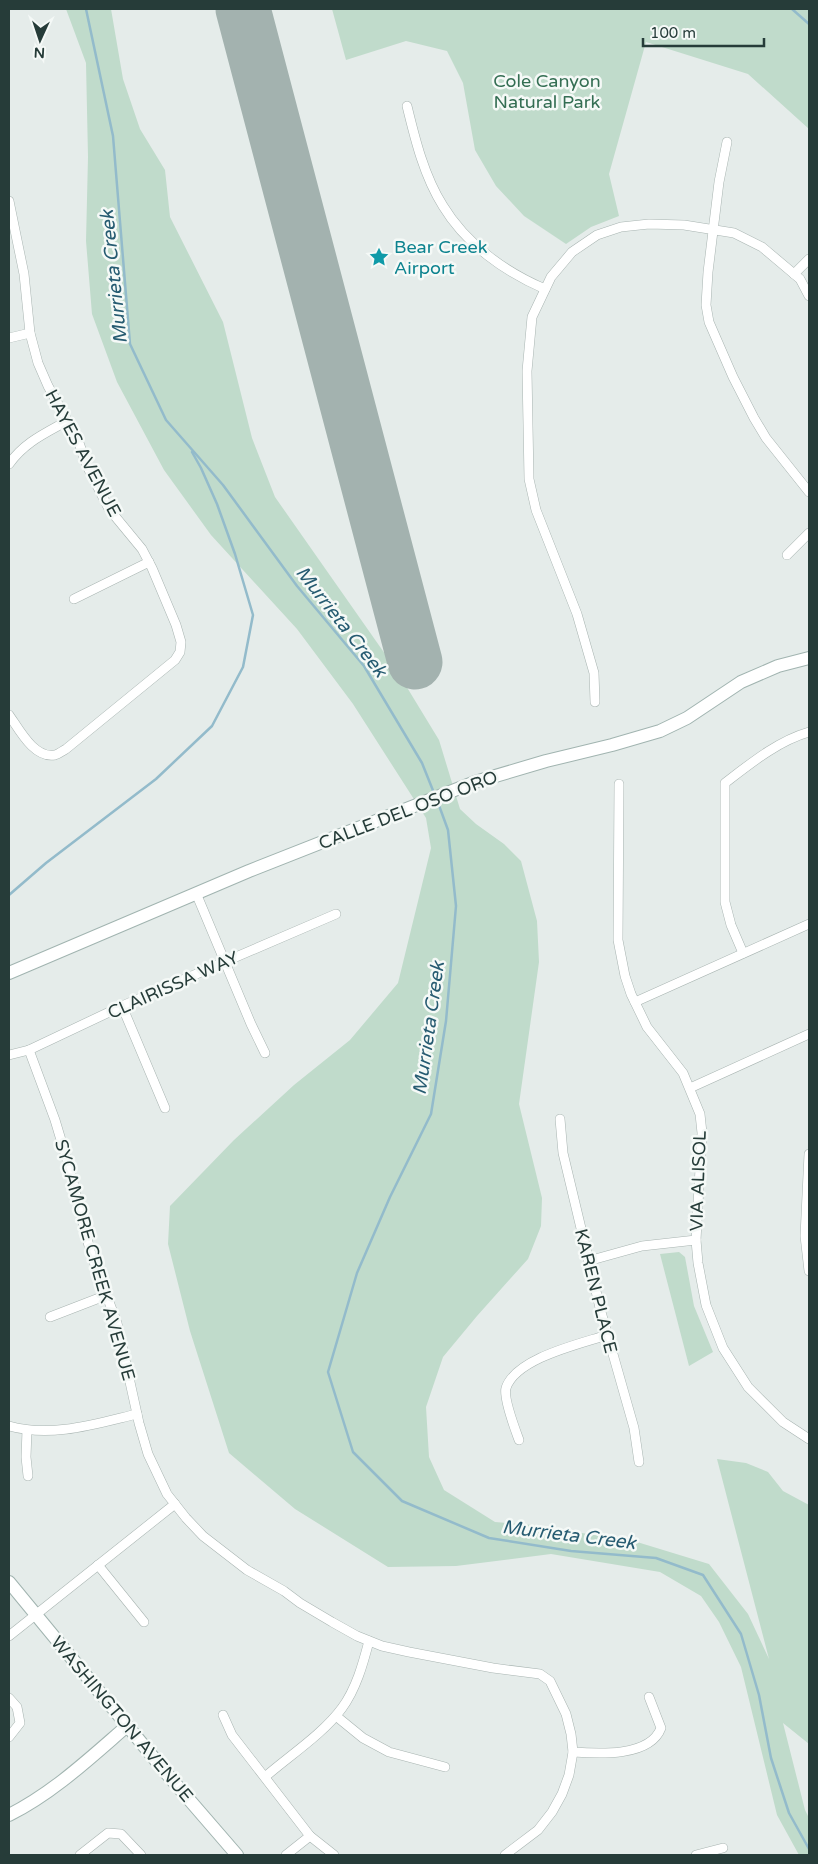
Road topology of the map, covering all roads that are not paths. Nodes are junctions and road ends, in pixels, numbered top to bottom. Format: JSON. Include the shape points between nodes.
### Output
{"nodes":[{"id":1,"x":407,"y":106,"type":"dead end"},
{"id":2,"x":727,"y":142,"type":"dead end"},
{"id":3,"x":9,"y":201,"type":"edge"},
{"id":4,"x":713,"y":230,"type":"junction"},
{"id":5,"x":809,"y":259,"type":"edge"},
{"id":6,"x":794,"y":274,"type":"junction"},
{"id":7,"x":545,"y":289,"type":"junction"},
{"id":8,"x":809,"y":296,"type":"edge"},
{"id":9,"x":30,"y":333,"type":"junction"},
{"id":10,"x":9,"y":338,"type":"edge"},
{"id":11,"x":67,"y":421,"type":"junction"},
{"id":12,"x":9,"y":464,"type":"edge"},
{"id":13,"x":809,"y":492,"type":"edge"},
{"id":14,"x":809,"y":533,"type":"edge"},
{"id":15,"x":786,"y":555,"type":"dead end"},
{"id":16,"x":149,"y":562,"type":"junction"},
{"id":17,"x":74,"y":600,"type":"dead end"},
{"id":18,"x":809,"y":658,"type":"edge"},
{"id":19,"x":595,"y":702,"type":"dead end"},
{"id":20,"x":9,"y":715,"type":"edge"},
{"id":21,"x":809,"y":732,"type":"edge"},
{"id":22,"x":619,"y":784,"type":"dead end"},
{"id":23,"x":196,"y":894,"type":"junction"},
{"id":24,"x":336,"y":914,"type":"dead end"},
{"id":25,"x":809,"y":924,"type":"edge"},
{"id":26,"x":743,"y":953,"type":"junction"},
{"id":27,"x":226,"y":962,"type":"junction"},
{"id":28,"x":9,"y":973,"type":"edge"},
{"id":29,"x":635,"y":1002,"type":"junction"},
{"id":30,"x":122,"y":1006,"type":"junction"},
{"id":31,"x":809,"y":1034,"type":"edge"},
{"id":32,"x":30,"y":1050,"type":"junction"},
{"id":33,"x":265,"y":1053,"type":"dead end"},
{"id":34,"x":9,"y":1055,"type":"edge"},
{"id":35,"x":690,"y":1088,"type":"junction"},
{"id":36,"x":165,"y":1108,"type":"dead end"},
{"id":37,"x":560,"y":1119,"type":"dead end"},
{"id":38,"x":809,"y":1154,"type":"edge"},
{"id":39,"x":696,"y":1240,"type":"junction"},
{"id":40,"x":588,"y":1260,"type":"junction"},
{"id":41,"x":809,"y":1271,"type":"edge"},
{"id":42,"x":107,"y":1295,"type":"junction"},
{"id":43,"x":50,"y":1317,"type":"dead end"},
{"id":44,"x":607,"y":1335,"type":"junction"},
{"id":45,"x":137,"y":1414,"type":"junction"},
{"id":46,"x":9,"y":1426,"type":"edge"},
{"id":47,"x":27,"y":1430,"type":"junction"},
{"id":48,"x":809,"y":1439,"type":"edge"},
{"id":49,"x":519,"y":1440,"type":"dead end"},
{"id":50,"x":639,"y":1462,"type":"dead end"},
{"id":51,"x":28,"y":1476,"type":"dead end"},
{"id":52,"x":175,"y":1504,"type":"junction"},
{"id":53,"x":98,"y":1565,"type":"junction"},
{"id":54,"x":9,"y":1582,"type":"edge"},
{"id":55,"x":35,"y":1614,"type":"junction"},
{"id":56,"x":144,"y":1622,"type":"dead end"},
{"id":57,"x":9,"y":1636,"type":"edge"},
{"id":58,"x":369,"y":1641,"type":"junction"},
{"id":59,"x":649,"y":1697,"type":"dead end"},
{"id":60,"x":9,"y":1698,"type":"edge"},
{"id":61,"x":223,"y":1715,"type":"dead end"},
{"id":62,"x":336,"y":1716,"type":"junction"},
{"id":63,"x":127,"y":1726,"type":"junction"},
{"id":64,"x":9,"y":1737,"type":"edge"},
{"id":65,"x":573,"y":1752,"type":"junction"},
{"id":66,"x":445,"y":1768,"type":"dead end"},
{"id":67,"x":265,"y":1777,"type":"junction"},
{"id":68,"x":9,"y":1814,"type":"edge"},
{"id":69,"x":310,"y":1836,"type":"junction"},
{"id":70,"x":723,"y":1848,"type":"dead end"},
{"id":71,"x":80,"y":1855,"type":"edge"},
{"id":72,"x":141,"y":1855,"type":"edge"},
{"id":73,"x":237,"y":1855,"type":"edge"},
{"id":74,"x":286,"y":1855,"type":"edge"},
{"id":75,"x":334,"y":1855,"type":"edge"},
{"id":76,"x":505,"y":1855,"type":"edge"},
{"id":77,"x":696,"y":1855,"type":"edge"}],
"edges":[{"from":1,"to":7,"type":"street","via":[[429,178],[443,206],[461,230],[484,253]]},
{"from":2,"to":4,"type":"street"},
{"from":3,"to":9,"type":"street","name":"HAYES AVENUE","via":[[24,274]]},
{"from":4,"to":6,"type":"street","via":[[734,233],[762,247]]},
{"from":4,"to":7,"type":"street","via":[[649,224],[597,236],[572,252]]},
{"from":4,"to":13,"type":"street","via":[[706,305],[709,322],[754,418]]},
{"from":5,"to":6,"type":"street"},
{"from":6,"to":8,"type":"street"},
{"from":7,"to":19,"type":"street","via":[[532,317],[527,371],[529,479],[536,510],[577,614],[594,673]]},
{"from":9,"to":10,"type":"street"},
{"from":9,"to":11,"type":"street","name":"HAYES AVENUE","via":[[38,363]]},
{"from":11,"to":12,"type":"street","via":[[34,439]]},
{"from":11,"to":16,"type":"street","name":"HAYES AVENUE","via":[[109,509]]},
{"from":14,"to":15,"type":"street"},
{"from":16,"to":17,"type":"street"},
{"from":16,"to":20,"type":"street","name":"HAYES AVENUE","via":[[176,625],[180,652],[165,668],[56,755],[44,755],[36,750]]},
{"from":18,"to":23,"type":"main road","name":"CALLE DEL OSO ORO","via":[[778,666],[740,682],[687,718],[660,731],[475,782]]},
{"from":21,"to":26,"type":"street","via":[[766,752],[725,783],[725,902]]},
{"from":22,"to":29,"type":"street","name":"VIA ALISOL","via":[[618,940],[625,976]]},
{"from":23,"to":27,"type":"street"},
{"from":23,"to":28,"type":"main road","name":"CALLE DEL OSO ORO"},
{"from":24,"to":27,"type":"street","name":"CLAIRISSA WAY"},
{"from":25,"to":26,"type":"street"},
{"from":26,"to":29,"type":"street"},
{"from":27,"to":30,"type":"street","name":"CLAIRISSA WAY"},
{"from":27,"to":33,"type":"street"},
{"from":29,"to":35,"type":"street","name":"VIA ALISOL","via":[[647,1027],[683,1073]]},
{"from":30,"to":32,"type":"street","name":"CLAIRISSA WAY"},
{"from":30,"to":36,"type":"street"},
{"from":31,"to":35,"type":"street"},
{"from":32,"to":34,"type":"street","name":"CLAIRISSA WAY"},
{"from":32,"to":42,"type":"street","name":"SYCAMORE CREEK AVENUE","via":[[55,1120],[92,1254]]},
{"from":35,"to":39,"type":"street","name":"VIA ALISOL","via":[[700,1114],[702,1133]]},
{"from":37,"to":40,"type":"street","name":"KAREN PLACE","via":[[563,1153]]},
{"from":38,"to":41,"type":"street","via":[[806,1236]]},
{"from":39,"to":40,"type":"street","via":[[642,1246]]},
{"from":39,"to":48,"type":"street","name":"VIA ALISOL","via":[[706,1305],[723,1348],[748,1387],[783,1422]]},
{"from":40,"to":44,"type":"street","name":"KAREN PLACE"},
{"from":42,"to":43,"type":"street"},
{"from":42,"to":45,"type":"street","name":"SYCAMORE CREEK AVENUE","via":[[118,1323]]},
{"from":44,"to":49,"type":"street","via":[[542,1356],[512,1379],[506,1388],[506,1397]]},
{"from":44,"to":50,"type":"street","name":"KAREN PLACE","via":[[634,1428]]},
{"from":45,"to":47,"type":"street","via":[[64,1430]]},
{"from":45,"to":52,"type":"street","name":"SYCAMORE CREEK AVENUE","via":[[148,1454]]},
{"from":46,"to":47,"type":"street"},
{"from":47,"to":51,"type":"street"},
{"from":52,"to":53,"type":"street"},
{"from":52,"to":58,"type":"street","name":"SYCAMORE CREEK AVENUE","via":[[203,1536],[246,1570]]},
{"from":53,"to":55,"type":"street"},
{"from":53,"to":56,"type":"street"},
{"from":54,"to":55,"type":"main road","name":"WASHINGTON AVENUE"},
{"from":55,"to":57,"type":"street"},
{"from":55,"to":63,"type":"main road","name":"WASHINGTON AVENUE"},
{"from":58,"to":62,"type":"street","via":[[358,1679]]},
{"from":58,"to":65,"type":"street","name":"SYCAMORE CREEK AVENUE","via":[[409,1652],[540,1674],[550,1681],[563,1707]]},
{"from":59,"to":65,"type":"street","via":[[661,1728],[658,1737],[632,1750]]},
{"from":60,"to":64,"type":"street","via":[[17,1707],[20,1723]]},
{"from":61,"to":67,"type":"street","via":[[232,1735]]},
{"from":62,"to":66,"type":"street","via":[[363,1738],[389,1752]]},
{"from":62,"to":67,"type":"street"},
{"from":63,"to":68,"type":"main road","via":[[72,1773]]},
{"from":63,"to":73,"type":"main road","name":"WASHINGTON AVENUE"},
{"from":65,"to":76,"type":"street","name":"SYCAMORE CREEK AVENUE","via":[[569,1775],[552,1812],[538,1830]]},
{"from":67,"to":69,"type":"street"},
{"from":69,"to":74,"type":"street"},
{"from":69,"to":75,"type":"street"},
{"from":70,"to":77,"type":"street"},
{"from":71,"to":72,"type":"street","via":[[108,1833],[121,1834]]}]}
